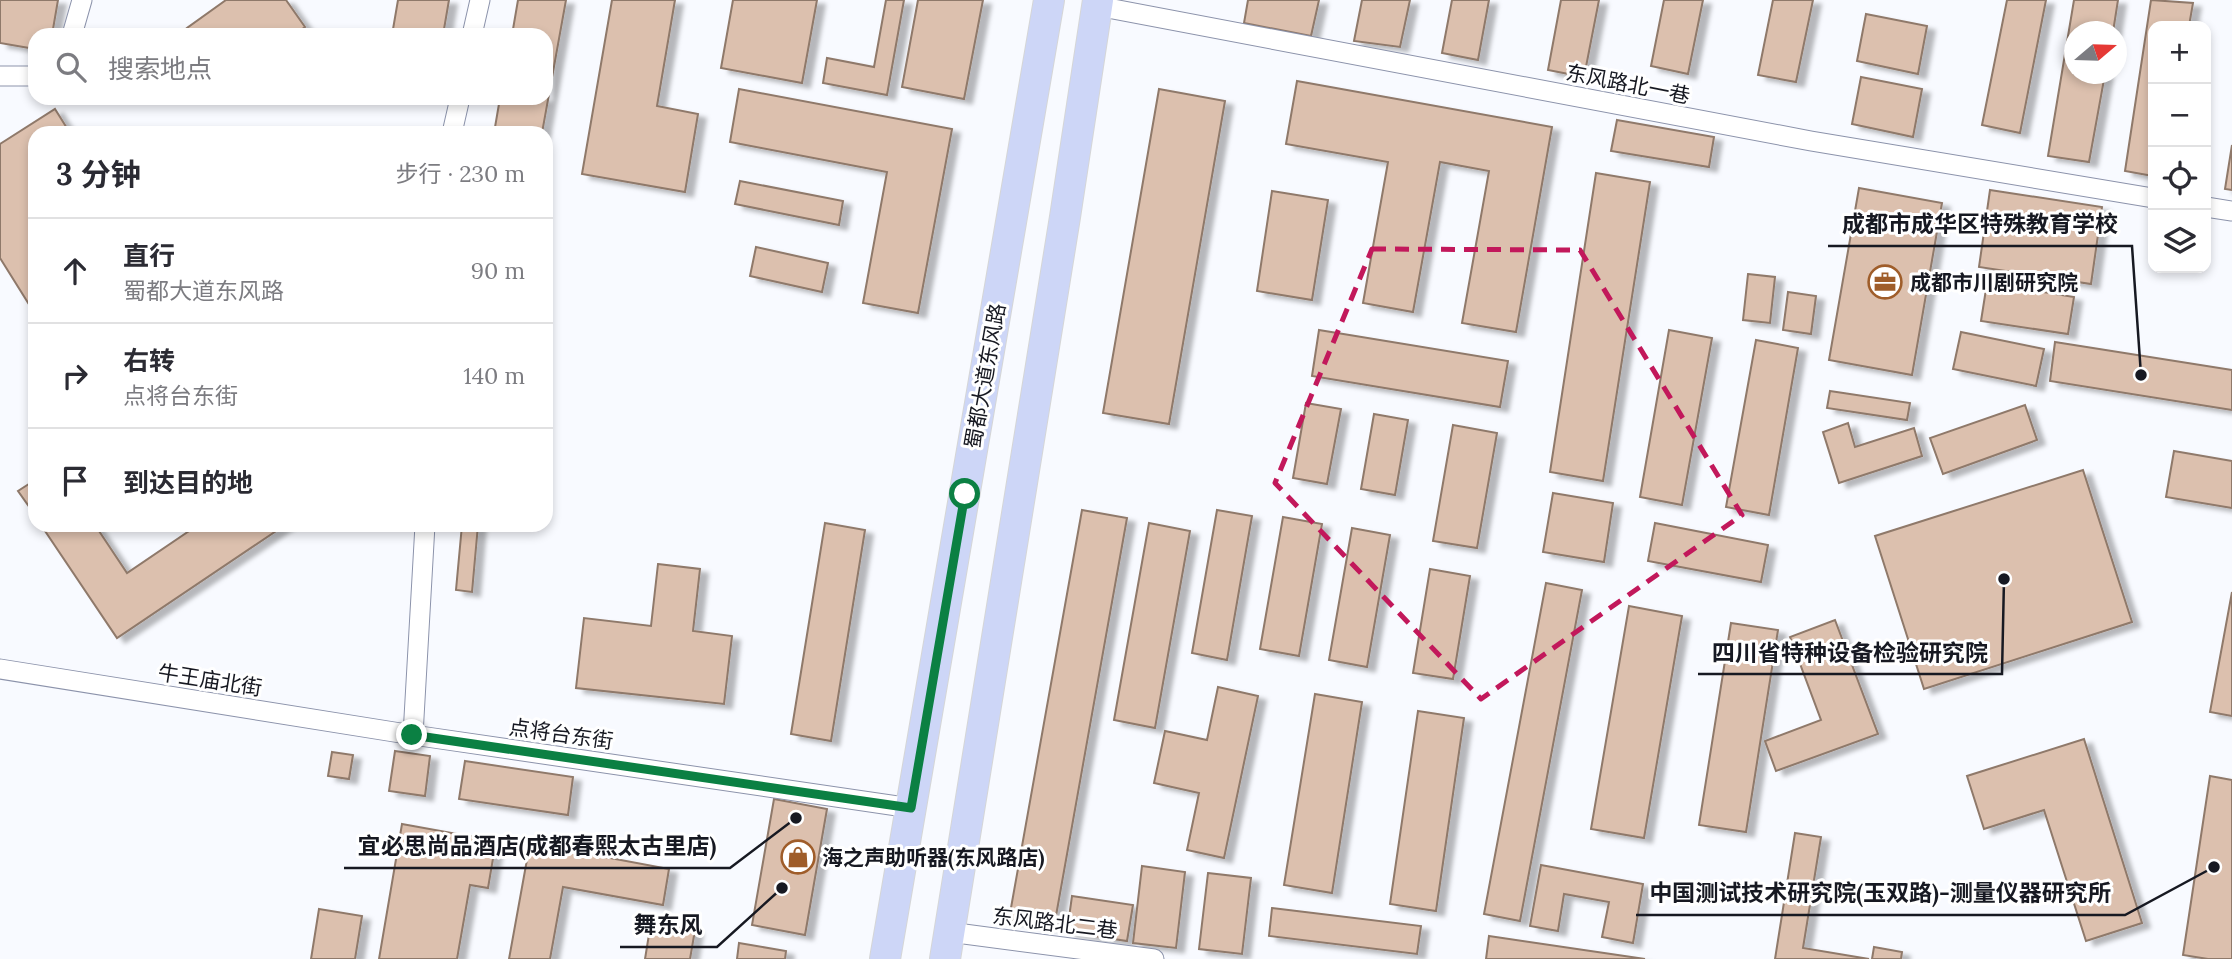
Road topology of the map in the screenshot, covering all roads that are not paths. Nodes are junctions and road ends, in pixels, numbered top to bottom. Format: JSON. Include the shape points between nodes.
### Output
{"nodes":[{"id":1,"x":82,"y":0,"type":"edge"},
{"id":2,"x":480,"y":0,"type":"edge"},
{"id":3,"x":1049,"y":0,"type":"edge"},
{"id":4,"x":1097,"y":3,"type":"edge"},
{"id":5,"x":74,"y":28,"type":"edge"},
{"id":6,"x":474,"y":28,"type":"edge"},
{"id":7,"x":0,"y":76,"type":"edge"},
{"id":8,"x":28,"y":76,"type":"edge"},
{"id":9,"x":458,"y":105,"type":"edge"},
{"id":10,"x":454,"y":126,"type":"edge"},
{"id":11,"x":2148,"y":197,"type":"edge"},
{"id":12,"x":2211,"y":208,"type":"edge"},
{"id":13,"x":2232,"y":211,"type":"edge"},
{"id":14,"x":425,"y":532,"type":"edge"},
{"id":15,"x":0,"y":669,"type":"edge"},
{"id":16,"x":412,"y":735,"type":"junction"},
{"id":17,"x":911,"y":808,"type":"junction"},
{"id":18,"x":947,"y":946,"type":"edge"},
{"id":19,"x":885,"y":959,"type":"edge"},
{"id":20,"x":1154,"y":959,"type":"edge"}],
"edges":[{"from":1,"to":5,"type":"street"},
{"from":2,"to":6,"type":"street"},
{"from":3,"to":17,"type":"main road","name":"蜀都大道东风路"},
{"from":4,"to":11,"type":"street","name":"东风路北一巷","via":[[1811,141]]},
{"from":4,"to":18,"type":"main road"},
{"from":7,"to":8,"type":"street"},
{"from":9,"to":10,"type":"street"},
{"from":12,"to":13,"type":"street"},
{"from":14,"to":16,"type":"street"},
{"from":15,"to":16,"type":"street","name":"牛王庙北街"},
{"from":16,"to":17,"type":"street","name":"点将台东街"},
{"from":17,"to":19,"type":"main road","name":"蜀都大道东风路"},
{"from":18,"to":20,"type":"street","name":"东风路北二巷"}]}
